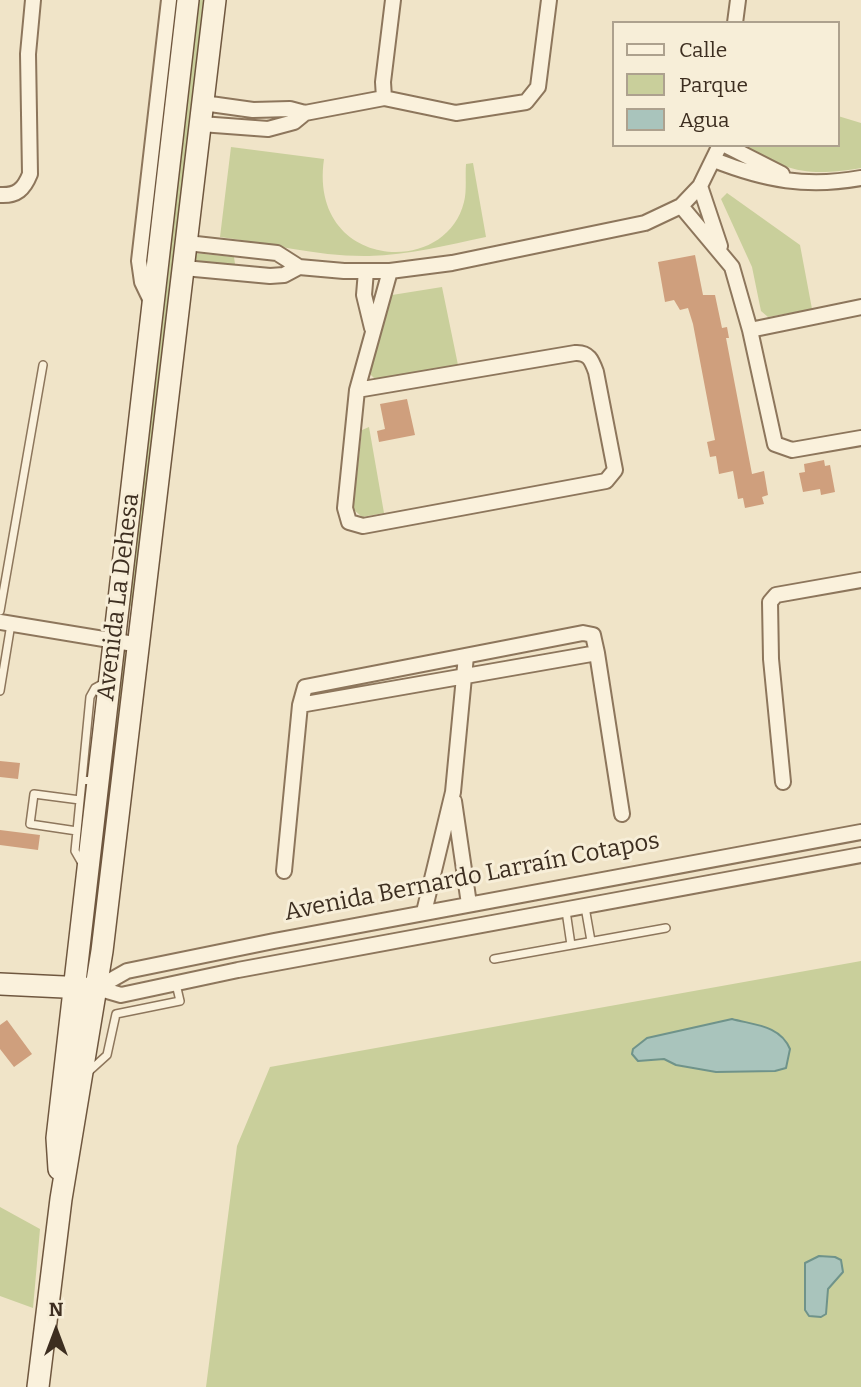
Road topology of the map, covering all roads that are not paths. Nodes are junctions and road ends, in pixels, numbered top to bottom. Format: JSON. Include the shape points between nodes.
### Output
{"nodes":[{"id":1,"x":33,"y":0,"type":"edge"},
{"id":2,"x":169,"y":0,"type":"edge"},
{"id":3,"x":188,"y":0,"type":"edge"},
{"id":4,"x":215,"y":0,"type":"edge"},
{"id":5,"x":393,"y":0,"type":"edge"},
{"id":6,"x":549,"y":0,"type":"edge"},
{"id":7,"x":738,"y":0,"type":"edge"},
{"id":8,"x":735,"y":21,"type":"edge"},
{"id":9,"x":384,"y":98,"type":"junction"},
{"id":10,"x":253,"y":110,"type":"junction"},
{"id":11,"x":202,"y":114,"type":"junction"},
{"id":12,"x":305,"y":114,"type":"junction"},
{"id":13,"x":251,"y":128,"type":"junction"},
{"id":14,"x":721,"y":147,"type":"edge"},
{"id":15,"x":726,"y":147,"type":"edge"},
{"id":16,"x":714,"y":160,"type":"junction"},
{"id":17,"x":861,"y":178,"type":"edge"},
{"id":18,"x":802,"y":184,"type":"junction"},
{"id":19,"x":701,"y":186,"type":"junction"},
{"id":20,"x":0,"y":195,"type":"edge"},
{"id":21,"x":681,"y":206,"type":"junction"},
{"id":22,"x":187,"y":243,"type":"junction"},
{"id":23,"x":241,"y":249,"type":"junction"},
{"id":24,"x":722,"y":251,"type":"junction"},
{"id":25,"x":299,"y":267,"type":"junction"},
{"id":26,"x":184,"y":268,"type":"junction"},
{"id":27,"x":366,"y":271,"type":"junction"},
{"id":28,"x":390,"y":271,"type":"junction"},
{"id":29,"x":240,"y":273,"type":"junction"},
{"id":30,"x":153,"y":305,"type":"junction"},
{"id":31,"x":861,"y":307,"type":"edge"},
{"id":32,"x":372,"y":330,"type":"junction"},
{"id":33,"x":750,"y":330,"type":"junction"},
{"id":34,"x":43,"y":365,"type":"dead end"},
{"id":35,"x":357,"y":390,"type":"junction"},
{"id":36,"x":861,"y":438,"type":"edge"},
{"id":37,"x":861,"y":580,"type":"edge"},
{"id":38,"x":0,"y":611,"type":"edge"},
{"id":39,"x":5,"y":623,"type":"edge"},
{"id":40,"x":114,"y":640,"type":"junction"},
{"id":41,"x":140,"y":645,"type":"junction"},
{"id":42,"x":597,"y":653,"type":"junction"},
{"id":43,"x":466,"y":656,"type":"junction"},
{"id":44,"x":465,"y":679,"type":"junction"},
{"id":45,"x":0,"y":691,"type":"edge"},
{"id":46,"x":300,"y":705,"type":"junction"},
{"id":47,"x":90,"y":781,"type":"junction"},
{"id":48,"x":783,"y":782,"type":"dead end"},
{"id":49,"x":453,"y":792,"type":"junction"},
{"id":50,"x":80,"y":800,"type":"junction"},
{"id":51,"x":622,"y":814,"type":"dead end"},
{"id":52,"x":77,"y":831,"type":"junction"},
{"id":53,"x":861,"y":832,"type":"edge"},
{"id":54,"x":861,"y":855,"type":"edge"},
{"id":55,"x":679,"y":865,"type":"junction"},
{"id":56,"x":88,"y":870,"type":"junction"},
{"id":57,"x":284,"y":871,"type":"dead end"},
{"id":58,"x":683,"y":889,"type":"junction"},
{"id":59,"x":469,"y":904,"type":"junction"},
{"id":60,"x":585,"y":907,"type":"junction"},
{"id":61,"x":566,"y":911,"type":"junction"},
{"id":62,"x":424,"y":912,"type":"junction"},
{"id":63,"x":666,"y":928,"type":"dead end"},
{"id":64,"x":324,"y":931,"type":"junction"},
{"id":65,"x":274,"y":941,"type":"junction"},
{"id":66,"x":591,"y":941,"type":"junction"},
{"id":67,"x":571,"y":945,"type":"junction"},
{"id":68,"x":328,"y":954,"type":"junction"},
{"id":69,"x":494,"y":959,"type":"dead end"},
{"id":70,"x":277,"y":963,"type":"junction"},
{"id":71,"x":0,"y":984,"type":"edge"},
{"id":72,"x":176,"y":984,"type":"junction"},
{"id":73,"x":74,"y":988,"type":"junction"},
{"id":74,"x":97,"y":988,"type":"junction"},
{"id":75,"x":83,"y":1076,"type":"junction"},
{"id":76,"x":61,"y":1199,"type":"junction"},
{"id":77,"x":38,"y":1387,"type":"edge"}],
"edges":[{"from":1,"to":20,"type":"street","via":[[28,54],[30,174],[24,188],[12,196]]},
{"from":2,"to":30,"type":"street","via":[[139,261],[142,282]]},
{"from":3,"to":30,"type":"street","name":"Avenida La Dehesa"},
{"from":4,"to":11,"type":"street","name":"Avenida La Dehesa"},
{"from":5,"to":9,"type":"street"},
{"from":6,"to":9,"type":"street","via":[[538,87],[526,102],[456,113]]},
{"from":7,"to":8,"type":"street"},
{"from":9,"to":12,"type":"street"},
{"from":10,"to":11,"type":"street"},
{"from":10,"to":12,"type":"street","via":[[290,109]]},
{"from":10,"to":13,"type":"street"},
{"from":11,"to":13,"type":"street"},
{"from":11,"to":22,"type":"street","name":"Avenida La Dehesa"},
{"from":12,"to":13,"type":"street","via":[[282,126]]},
{"from":14,"to":16,"type":"street"},
{"from":15,"to":18,"type":"street"},
{"from":16,"to":18,"type":"street"},
{"from":16,"to":19,"type":"street"},
{"from":17,"to":18,"type":"street"},
{"from":19,"to":21,"type":"street"},
{"from":19,"to":24,"type":"street"},
{"from":21,"to":24,"type":"street"},
{"from":21,"to":28,"type":"street","via":[[645,223],[612,231]]},
{"from":22,"to":23,"type":"street"},
{"from":22,"to":26,"type":"street","name":"Avenida La Dehesa"},
{"from":23,"to":25,"type":"street","via":[[280,254]]},
{"from":23,"to":29,"type":"street","via":[[245,262]]},
{"from":24,"to":33,"type":"street","via":[[732,267]]},
{"from":25,"to":27,"type":"street"},
{"from":25,"to":29,"type":"street","via":[[280,275]]},
{"from":26,"to":29,"type":"street"},
{"from":26,"to":41,"type":"street","name":"Avenida La Dehesa"},
{"from":27,"to":28,"type":"street"},
{"from":27,"to":32,"type":"street","via":[[364,295]]},
{"from":28,"to":32,"type":"street"},
{"from":30,"to":40,"type":"street","name":"Avenida La Dehesa"},
{"from":31,"to":33,"type":"street"},
{"from":32,"to":35,"type":"street"},
{"from":33,"to":36,"type":"street","via":[[779,448],[792,450]]},
{"from":34,"to":38,"type":"lane"},
{"from":35,"to":35,"type":"street","via":[[344,513],[356,526],[606,481],[615,470],[596,372],[585,354]]},
{"from":37,"to":48,"type":"street","via":[[776,595],[770,602]]},
{"from":39,"to":40,"type":"street"},
{"from":39,"to":45,"type":"lane"},
{"from":40,"to":41,"type":"street"},
{"from":40,"to":47,"type":"street","name":"Avenida La Dehesa"},
{"from":41,"to":74,"type":"street","name":"Avenida La Dehesa"},
{"from":42,"to":43,"type":"street","via":[[593,635],[587,633]]},
{"from":42,"to":44,"type":"street"},
{"from":42,"to":51,"type":"street"},
{"from":43,"to":44,"type":"street"},
{"from":43,"to":46,"type":"street","via":[[308,685]]},
{"from":44,"to":46,"type":"street"},
{"from":44,"to":49,"type":"street"},
{"from":46,"to":57,"type":"street"},
{"from":47,"to":50,"type":"lane"},
{"from":47,"to":56,"type":"street","name":"Avenida La Dehesa"},
{"from":49,"to":59,"type":"street"},
{"from":49,"to":62,"type":"street"},
{"from":50,"to":52,"type":"lane"},
{"from":50,"to":52,"type":"lane","via":[[34,794],[30,824]]},
{"from":52,"to":56,"type":"lane","via":[[75,851]]},
{"from":53,"to":55,"type":"street","name":"Avenida Bernardo Larraín Cotapos"},
{"from":54,"to":58,"type":"street","name":"Avenida Bernardo Larraín Cotapos"},
{"from":55,"to":58,"type":"street"},
{"from":55,"to":59,"type":"street","name":"Avenida Bernardo Larraín Cotapos"},
{"from":56,"to":73,"type":"street","name":"Avenida La Dehesa"},
{"from":58,"to":60,"type":"street","name":"Avenida Bernardo Larraín Cotapos"},
{"from":59,"to":62,"type":"street","name":"Avenida Bernardo Larraín Cotapos"},
{"from":60,"to":61,"type":"street","name":"Avenida Bernardo Larraín Cotapos"},
{"from":60,"to":66,"type":"lane"},
{"from":61,"to":67,"type":"lane"},
{"from":61,"to":68,"type":"street","name":"Avenida Bernardo Larraín Cotapos"},
{"from":62,"to":64,"type":"street","name":"Avenida Bernardo Larraín Cotapos"},
{"from":63,"to":66,"type":"lane"},
{"from":64,"to":65,"type":"street","name":"Avenida Bernardo Larraín Cotapos"},
{"from":64,"to":68,"type":"street"},
{"from":65,"to":70,"type":"street"},
{"from":65,"to":74,"type":"street","name":"Avenida Bernardo Larraín Cotapos","via":[[127,971]]},
{"from":66,"to":67,"type":"lane"},
{"from":67,"to":69,"type":"lane"},
{"from":68,"to":70,"type":"street","name":"Avenida Bernardo Larraín Cotapos"},
{"from":70,"to":72,"type":"street","name":"Avenida Bernardo Larraín Cotapos"},
{"from":71,"to":73,"type":"street","name":"Avenida Bernardo Larraín Cotapos"},
{"from":72,"to":74,"type":"street","name":"Avenida Bernardo Larraín Cotapos","via":[[121,995]]},
{"from":72,"to":75,"type":"lane","via":[[180,1001],[117,1014],[107,1055]]},
{"from":73,"to":74,"type":"street","name":"Avenida Bernardo Larraín Cotapos"},
{"from":73,"to":76,"type":"street","name":"Avenida La Dehesa","via":[[57,1138]]},
{"from":74,"to":75,"type":"street","name":"Avenida La Dehesa"},
{"from":75,"to":76,"type":"street","name":"Avenida La Dehesa"},
{"from":76,"to":77,"type":"street","name":"Avenida La Dehesa"}]}
